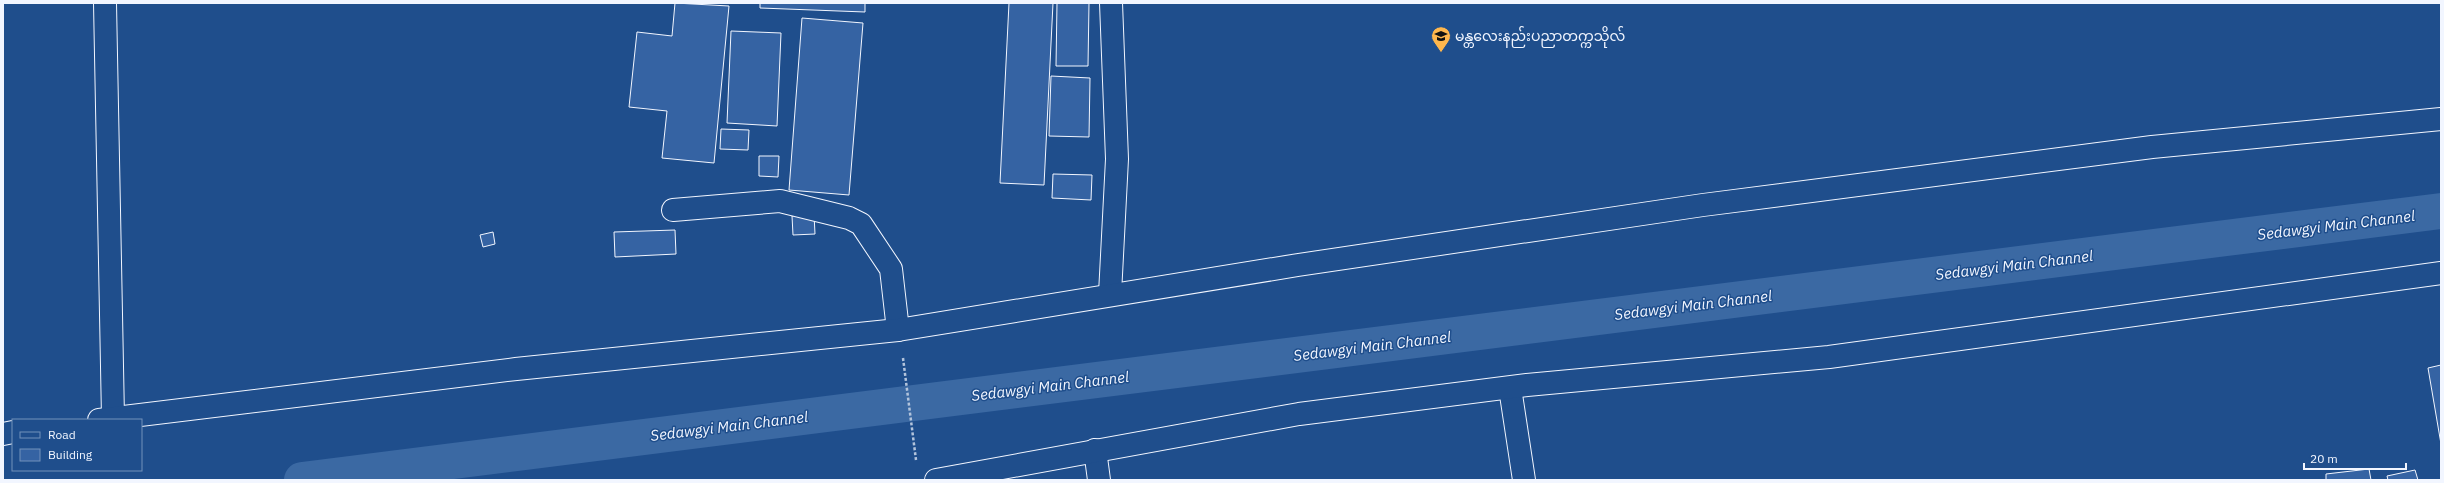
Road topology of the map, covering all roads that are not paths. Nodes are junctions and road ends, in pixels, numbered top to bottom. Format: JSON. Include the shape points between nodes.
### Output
{"nodes":[{"id":1,"x":105,"y":3,"type":"edge"},
{"id":2,"x":1111,"y":3,"type":"edge"},
{"id":3,"x":2441,"y":119,"type":"edge"},
{"id":4,"x":673,"y":210,"type":"dead end"},
{"id":5,"x":2441,"y":272,"type":"edge"},
{"id":6,"x":1110,"y":294,"type":"junction"},
{"id":7,"x":898,"y":330,"type":"junction"},
{"id":8,"x":1510,"y":388,"type":"junction"},
{"id":9,"x":106,"y":419,"type":"edge"},
{"id":10,"x":1095,"y":450,"type":"junction"},
{"id":11,"x":936,"y":480,"type":"edge"},
{"id":12,"x":1099,"y":480,"type":"edge"},
{"id":13,"x":1524,"y":480,"type":"edge"}],
"edges":[{"from":1,"to":9,"type":"street"},
{"from":2,"to":6,"type":"street","via":[[1117,159]]},
{"from":3,"to":6,"type":"street","via":[[2152,148],[1703,205]]},
{"from":4,"to":7,"type":"street","via":[[780,201],[849,218],[861,224],[891,269]]},
{"from":5,"to":8,"type":"street","via":[[1829,357]]},
{"from":6,"to":7,"type":"street"},
{"from":7,"to":9,"type":"street","via":[[516,369]]},
{"from":8,"to":10,"type":"street","via":[[1299,414]]},
{"from":8,"to":13,"type":"street"},
{"from":10,"to":11,"type":"street"},
{"from":10,"to":12,"type":"street"}]}
